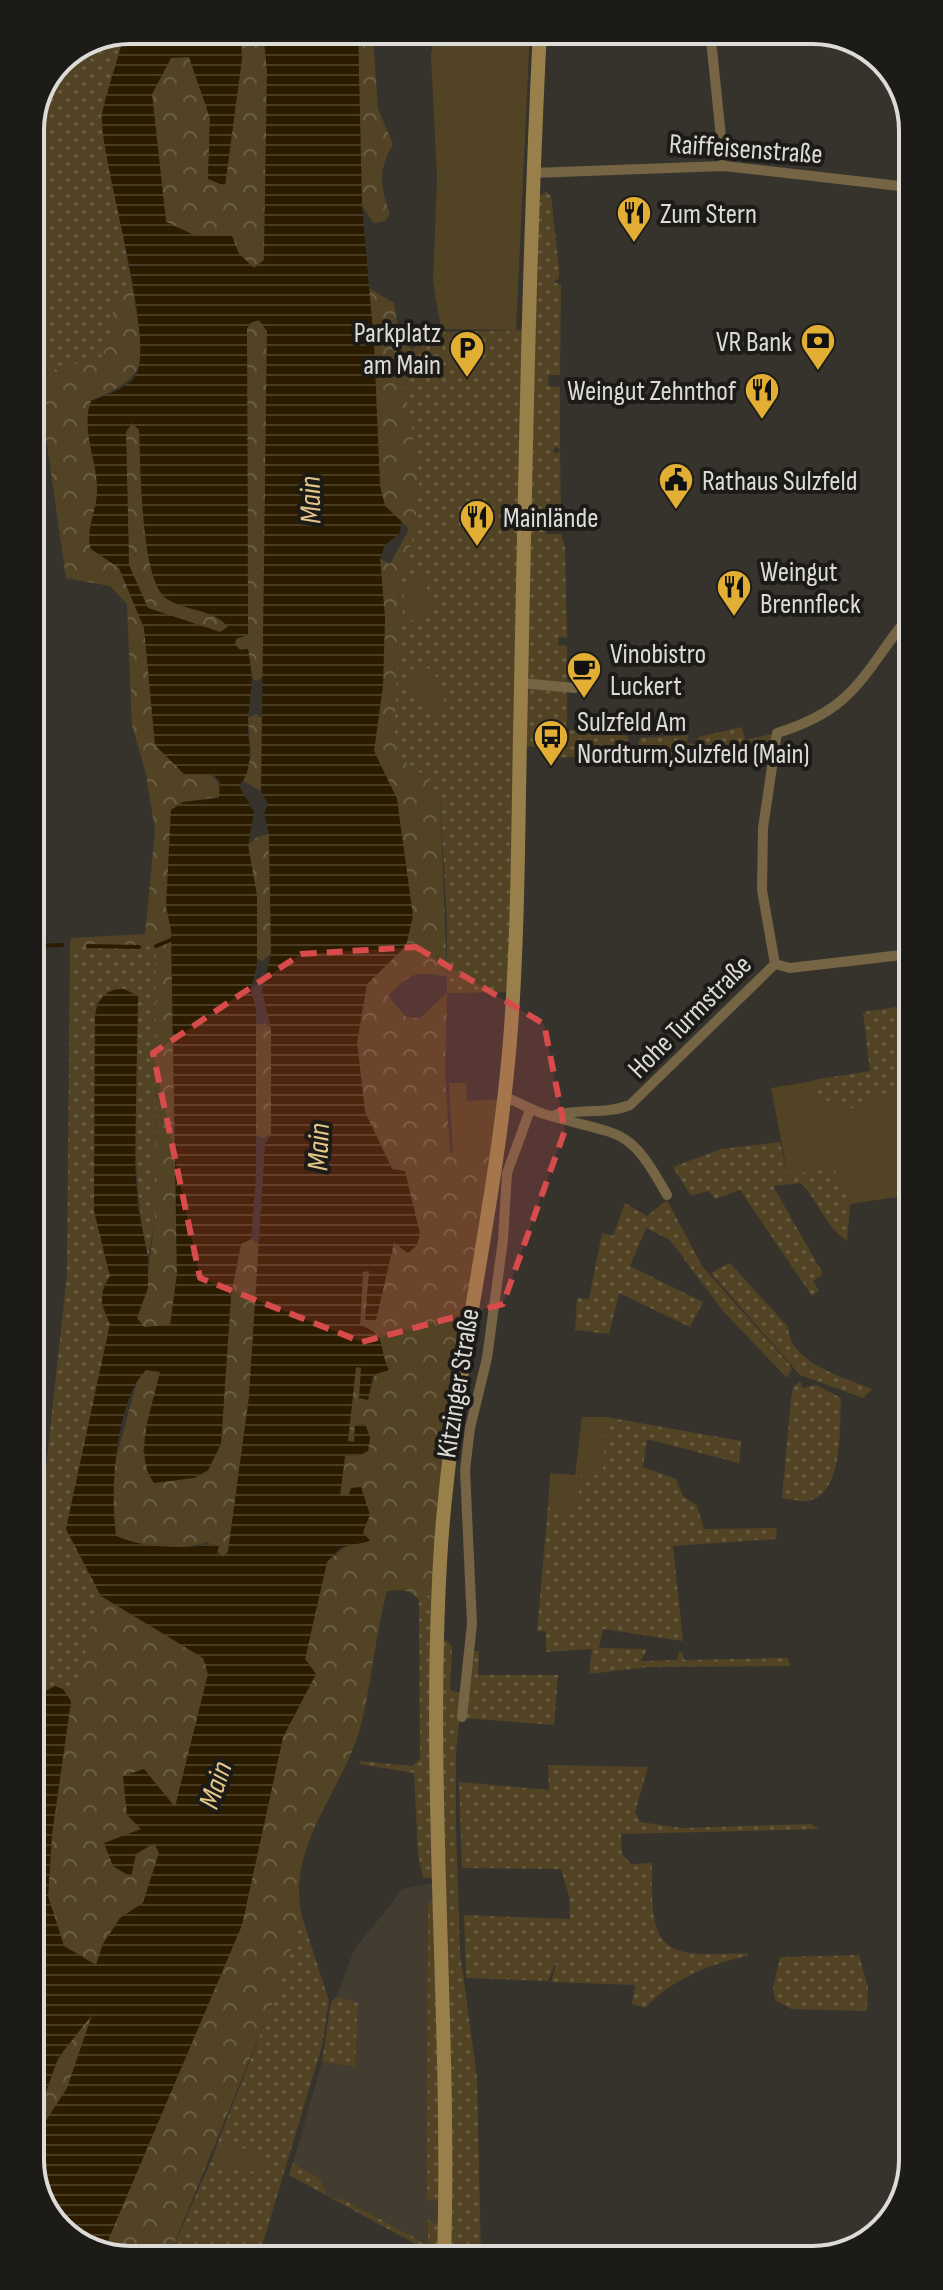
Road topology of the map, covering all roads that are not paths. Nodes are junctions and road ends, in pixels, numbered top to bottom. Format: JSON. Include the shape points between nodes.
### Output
{"nodes":[{"id":1,"x":539,"y":44,"type":"edge"},
{"id":2,"x":711,"y":44,"type":"edge"},
{"id":3,"x":724,"y":166,"type":"junction"},
{"id":4,"x":532,"y":173,"type":"junction"},
{"id":5,"x":899,"y":186,"type":"edge"},
{"id":6,"x":899,"y":630,"type":"edge"},
{"id":7,"x":521,"y":683,"type":"junction"},
{"id":8,"x":575,"y":688,"type":"dead end"},
{"id":9,"x":899,"y":955,"type":"edge"},
{"id":10,"x":775,"y":964,"type":"junction"},
{"id":11,"x":505,"y":1097,"type":"junction"},
{"id":12,"x":530,"y":1110,"type":"junction"},
{"id":13,"x":551,"y":1116,"type":"junction"},
{"id":14,"x":667,"y":1195,"type":"dead end"},
{"id":15,"x":462,"y":1717,"type":"dead end"},
{"id":16,"x":444,"y":2246,"type":"edge"}],
"edges":[{"from":1,"to":4,"type":"main road"},
{"from":2,"to":3,"type":"street"},
{"from":3,"to":4,"type":"street","name":"Raiffeisenstraße"},
{"from":3,"to":5,"type":"street","name":"Raiffeisenstraße"},
{"from":4,"to":7,"type":"main road"},
{"from":6,"to":10,"type":"street","name":"Hohe Turmstraße","via":[[858,688],[831,711],[777,733],[763,828],[762,890]]},
{"from":7,"to":8,"type":"street"},
{"from":7,"to":11,"type":"main road","via":[[516,932]]},
{"from":9,"to":10,"type":"street","via":[[790,968]]},
{"from":10,"to":13,"type":"street","name":"Hohe Turmstraße","via":[[638,1099],[616,1110],[570,1110]]},
{"from":11,"to":12,"type":"street","name":"Hohe Turmstraße"},
{"from":11,"to":16,"type":"main road","via":[[455,1409],[440,1559],[437,1767]]},
{"from":12,"to":13,"type":"street","name":"Hohe Turmstraße"},
{"from":12,"to":15,"type":"street","name":"Kitzinger Straße","via":[[507,1173],[489,1343],[468,1442],[472,1624]]},
{"from":13,"to":14,"type":"street","via":[[631,1141]]}]}
